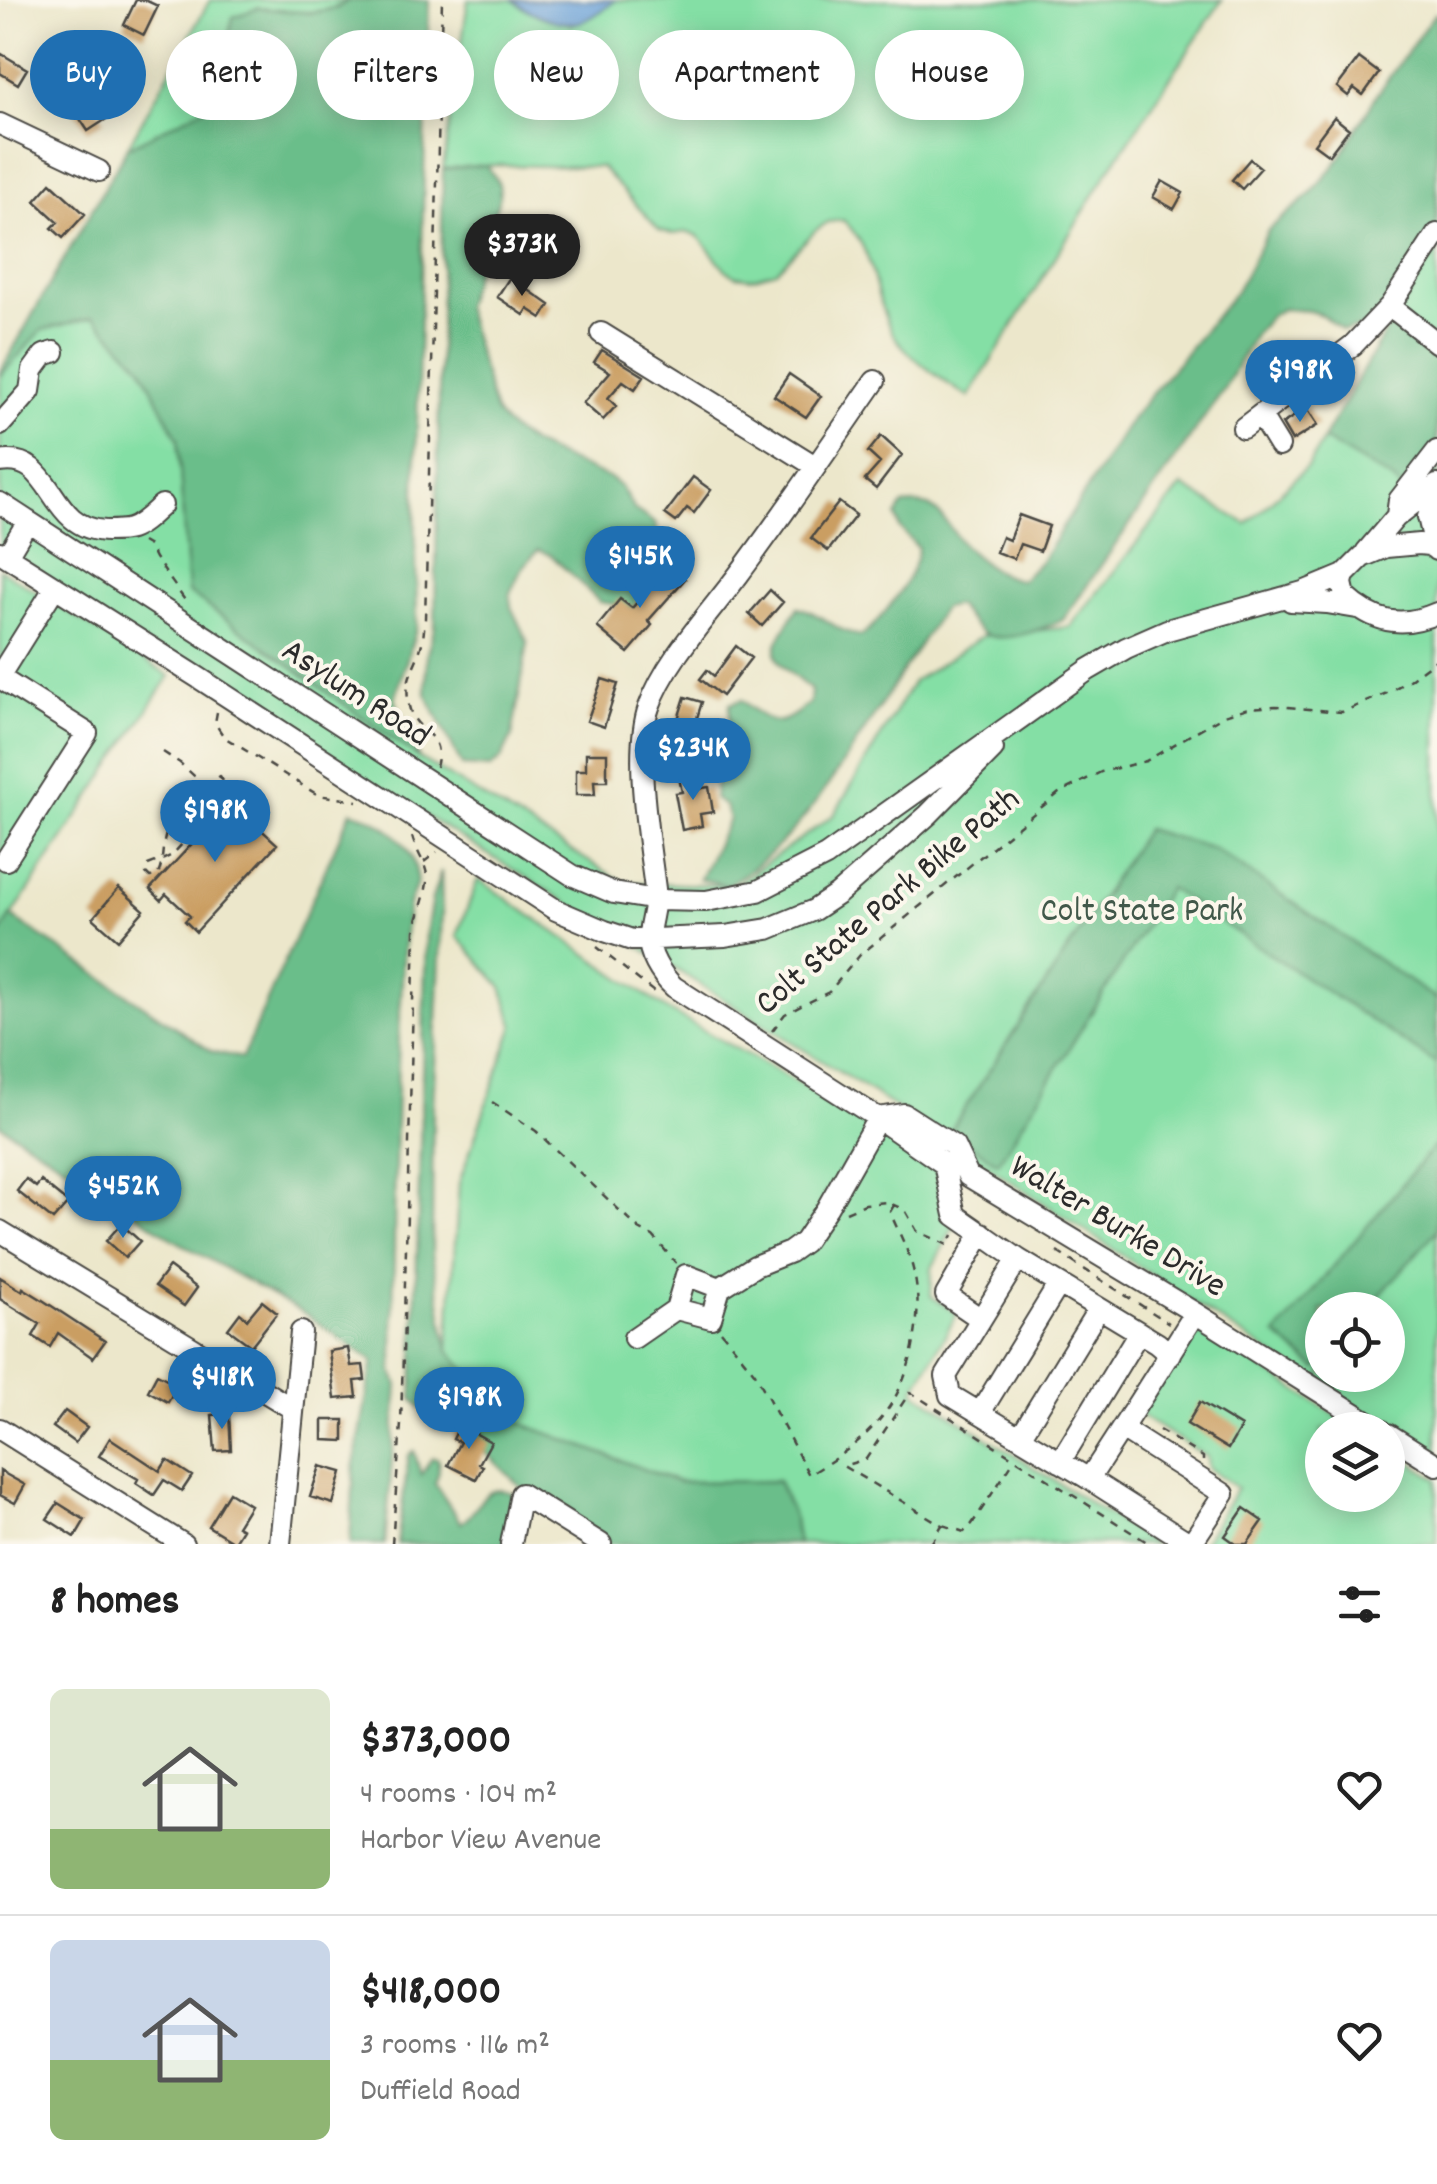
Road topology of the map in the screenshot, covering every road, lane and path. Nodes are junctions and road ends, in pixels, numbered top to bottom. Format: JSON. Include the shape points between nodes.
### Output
{"nodes":[{"id":1,"x":0,"y":124,"type":"edge"},
{"id":2,"x":99,"y":172,"type":"dead end"},
{"id":3,"x":1437,"y":234,"type":"edge"},
{"id":4,"x":1390,"y":306,"type":"junction"},
{"id":5,"x":602,"y":333,"type":"dead end"},
{"id":6,"x":1437,"y":343,"type":"edge"},
{"id":7,"x":54,"y":352,"type":"dead end"},
{"id":8,"x":875,"y":381,"type":"dead end"},
{"id":9,"x":0,"y":425,"type":"edge"},
{"id":10,"x":1279,"y":446,"type":"dead end"},
{"id":11,"x":1437,"y":451,"type":"edge"},
{"id":12,"x":0,"y":462,"type":"edge"},
{"id":13,"x":815,"y":466,"type":"junction"},
{"id":14,"x":1437,"y":485,"type":"edge"},
{"id":15,"x":1437,"y":498,"type":"edge"},
{"id":16,"x":0,"y":503,"type":"edge"},
{"id":17,"x":162,"y":505,"type":"dead end"},
{"id":18,"x":1396,"y":517,"type":"junction"},
{"id":19,"x":28,"y":521,"type":"junction"},
{"id":20,"x":1437,"y":550,"type":"edge"},
{"id":21,"x":3,"y":554,"type":"edge"},
{"id":22,"x":1362,"y":557,"type":"junction"},
{"id":23,"x":1344,"y":575,"type":"junction"},
{"id":24,"x":55,"y":587,"type":"junction"},
{"id":25,"x":1274,"y":600,"type":"junction"},
{"id":26,"x":1360,"y":609,"type":"junction"},
{"id":27,"x":1437,"y":614,"type":"edge"},
{"id":28,"x":1437,"y":659,"type":"edge"},
{"id":29,"x":0,"y":676,"type":"edge"},
{"id":30,"x":1046,"y":701,"type":"junction"},
{"id":31,"x":163,"y":752,"type":"dead end"},
{"id":32,"x":217,"y":782,"type":"dead end"},
{"id":33,"x":209,"y":790,"type":"junction"},
{"id":34,"x":226,"y":805,"type":"dead end"},
{"id":35,"x":166,"y":834,"type":"dead end"},
{"id":36,"x":182,"y":843,"type":"dead end"},
{"id":37,"x":437,"y":852,"type":"dead end"},
{"id":38,"x":2,"y":862,"type":"edge"},
{"id":39,"x":423,"y":864,"type":"dead end"},
{"id":40,"x":656,"y":900,"type":"junction"},
{"id":41,"x":648,"y":938,"type":"junction"},
{"id":42,"x":763,"y":1042,"type":"junction"},
{"id":43,"x":492,"y":1102,"type":"dead end"},
{"id":44,"x":878,"y":1118,"type":"junction"},
{"id":45,"x":894,"y":1205,"type":"junction"},
{"id":46,"x":827,"y":1208,"type":"junction"},
{"id":47,"x":958,"y":1227,"type":"dead end"},
{"id":48,"x":0,"y":1231,"type":"edge"},
{"id":49,"x":982,"y":1232,"type":"junction"},
{"id":50,"x":1059,"y":1253,"type":"dead end"},
{"id":51,"x":1018,"y":1259,"type":"junction"},
{"id":52,"x":686,"y":1275,"type":"junction"},
{"id":53,"x":1060,"y":1284,"type":"junction"},
{"id":54,"x":720,"y":1288,"type":"junction"},
{"id":55,"x":1099,"y":1308,"type":"junction"},
{"id":56,"x":676,"y":1310,"type":"junction"},
{"id":57,"x":1195,"y":1313,"type":"junction"},
{"id":58,"x":710,"y":1318,"type":"junction"},
{"id":59,"x":981,"y":1320,"type":"junction"},
{"id":60,"x":301,"y":1332,"type":"dead end"},
{"id":61,"x":1138,"y":1332,"type":"junction"},
{"id":62,"x":1183,"y":1332,"type":"junction"},
{"id":63,"x":634,"y":1338,"type":"dead end"},
{"id":64,"x":1170,"y":1354,"type":"junction"},
{"id":65,"x":293,"y":1409,"type":"junction"},
{"id":66,"x":1352,"y":1412,"type":"edge"},
{"id":67,"x":980,"y":1413,"type":"junction"},
{"id":68,"x":0,"y":1429,"type":"edge"},
{"id":69,"x":1122,"y":1429,"type":"junction"},
{"id":70,"x":1020,"y":1437,"type":"junction"},
{"id":71,"x":1405,"y":1445,"type":"edge"},
{"id":72,"x":1015,"y":1459,"type":"junction"},
{"id":73,"x":1060,"y":1462,"type":"junction"},
{"id":74,"x":1437,"y":1465,"type":"edge"},
{"id":75,"x":1089,"y":1479,"type":"junction"},
{"id":76,"x":942,"y":1525,"type":"junction"},
{"id":77,"x":184,"y":1544,"type":"edge"},
{"id":78,"x":280,"y":1544,"type":"edge"},
{"id":79,"x":511,"y":1544,"type":"edge"},
{"id":80,"x":601,"y":1544,"type":"edge"},
{"id":81,"x":931,"y":1544,"type":"edge"},
{"id":82,"x":1150,"y":1544,"type":"edge"}],
"edges":[{"from":1,"to":2,"type":"street"},
{"from":3,"to":4,"type":"street"},
{"from":4,"to":6,"type":"street"},
{"from":4,"to":10,"type":"street","via":[[1353,344],[1251,422]]},
{"from":5,"to":13,"type":"street"},
{"from":7,"to":9,"type":"street","via":[[44,355],[30,391]]},
{"from":8,"to":13,"type":"street"},
{"from":11,"to":18,"type":"street","via":[[1400,500]]},
{"from":12,"to":17,"type":"street","via":[[33,468],[70,518],[92,530],[133,529]]},
{"from":13,"to":40,"type":"street","via":[[675,659],[650,705],[644,782]]},
{"from":14,"to":18,"type":"street"},
{"from":15,"to":20,"type":"street","via":[[1428,518]]},
{"from":16,"to":19,"type":"street","name":"Asylum Road"},
{"from":18,"to":22,"type":"street"},
{"from":19,"to":21,"type":"street","name":"Asylum Road"},
{"from":19,"to":40,"type":"street","name":"Asylum Road","via":[[557,866],[614,893]]},
{"from":20,"to":22,"type":"street","via":[[1399,544]]},
{"from":21,"to":24,"type":"street","name":"Asylum Road"},
{"from":22,"to":23,"type":"street"},
{"from":23,"to":25,"type":"street"},
{"from":23,"to":26,"type":"street","via":[[1344,596]]},
{"from":24,"to":29,"type":"street"},
{"from":24,"to":41,"type":"street","name":"Asylum Road","via":[[556,910],[605,932]]},
{"from":25,"to":26,"type":"street"},
{"from":25,"to":30,"type":"street","via":[[1139,642]]},
{"from":26,"to":27,"type":"street","via":[[1390,622]]},
{"from":28,"to":42,"type":"path","name":"Colt State Park Bike Path","via":[[1342,712],[1276,706],[1224,715],[1146,761],[1101,772],[1060,793],[860,955],[829,992],[785,1014]]},
{"from":29,"to":38,"type":"street","via":[[88,734]]},
{"from":30,"to":40,"type":"street","via":[[798,872],[732,898]]},
{"from":30,"to":41,"type":"street","via":[[900,842],[814,910],[740,934]]},
{"from":31,"to":33,"type":"path"},
{"from":32,"to":33,"type":"path"},
{"from":33,"to":34,"type":"path"},
{"from":35,"to":36,"type":"path","via":[[161,860]]},
{"from":37,"to":39,"type":"path"},
{"from":40,"to":41,"type":"street"},
{"from":41,"to":42,"type":"street","name":"Walter Burke Drive","via":[[666,980]]},
{"from":42,"to":44,"type":"street","name":"Walter Burke Drive"},
{"from":43,"to":52,"type":"path","via":[[536,1131],[653,1236]]},
{"from":44,"to":46,"type":"street"},
{"from":44,"to":49,"type":"street","via":[[944,1164],[955,1215]]},
{"from":44,"to":57,"type":"street","name":"Walter Burke Drive","via":[[904,1114],[954,1146],[968,1176]]},
{"from":45,"to":46,"type":"path"},
{"from":45,"to":47,"type":"path","via":[[917,1230],[948,1244]]},
{"from":45,"to":58,"type":"path","via":[[890,1212],[914,1271],[919,1316],[907,1374],[889,1408],[845,1454],[809,1475],[755,1372]]},
{"from":46,"to":54,"type":"street","via":[[804,1242]]},
{"from":48,"to":65,"type":"street"},
{"from":49,"to":51,"type":"street"},
{"from":49,"to":59,"type":"street","via":[[946,1295]]},
{"from":50,"to":62,"type":"path"},
{"from":51,"to":53,"type":"street"},
{"from":51,"to":59,"type":"street"},
{"from":52,"to":54,"type":"street"},
{"from":52,"to":56,"type":"street"},
{"from":53,"to":55,"type":"street"},
{"from":53,"to":67,"type":"street"},
{"from":54,"to":58,"type":"street"},
{"from":55,"to":61,"type":"street"},
{"from":55,"to":70,"type":"street"},
{"from":56,"to":58,"type":"street"},
{"from":56,"to":63,"type":"street"},
{"from":57,"to":62,"type":"street"},
{"from":57,"to":66,"type":"street","name":"Walter Burke Drive"},
{"from":59,"to":67,"type":"street","via":[[946,1376],[950,1394]]},
{"from":60,"to":65,"type":"street"},
{"from":61,"to":64,"type":"street"},
{"from":61,"to":73,"type":"street"},
{"from":62,"to":64,"type":"street"},
{"from":64,"to":69,"type":"street"},
{"from":65,"to":78,"type":"street"},
{"from":67,"to":70,"type":"street"},
{"from":68,"to":77,"type":"street"},
{"from":69,"to":75,"type":"street"},
{"from":69,"to":75,"type":"street","via":[[1224,1494],[1190,1544]]},
{"from":70,"to":73,"type":"street"},
{"from":71,"to":74,"type":"street","name":"Walter Burke Drive"},
{"from":72,"to":76,"type":"path","via":[[964,1532]]},
{"from":72,"to":76,"type":"path","via":[[910,1392],[866,1459],[843,1466]]},
{"from":72,"to":82,"type":"path"},
{"from":73,"to":75,"type":"street"},
{"from":76,"to":81,"type":"path"},
{"from":79,"to":80,"type":"street","via":[[522,1494]]}]}
